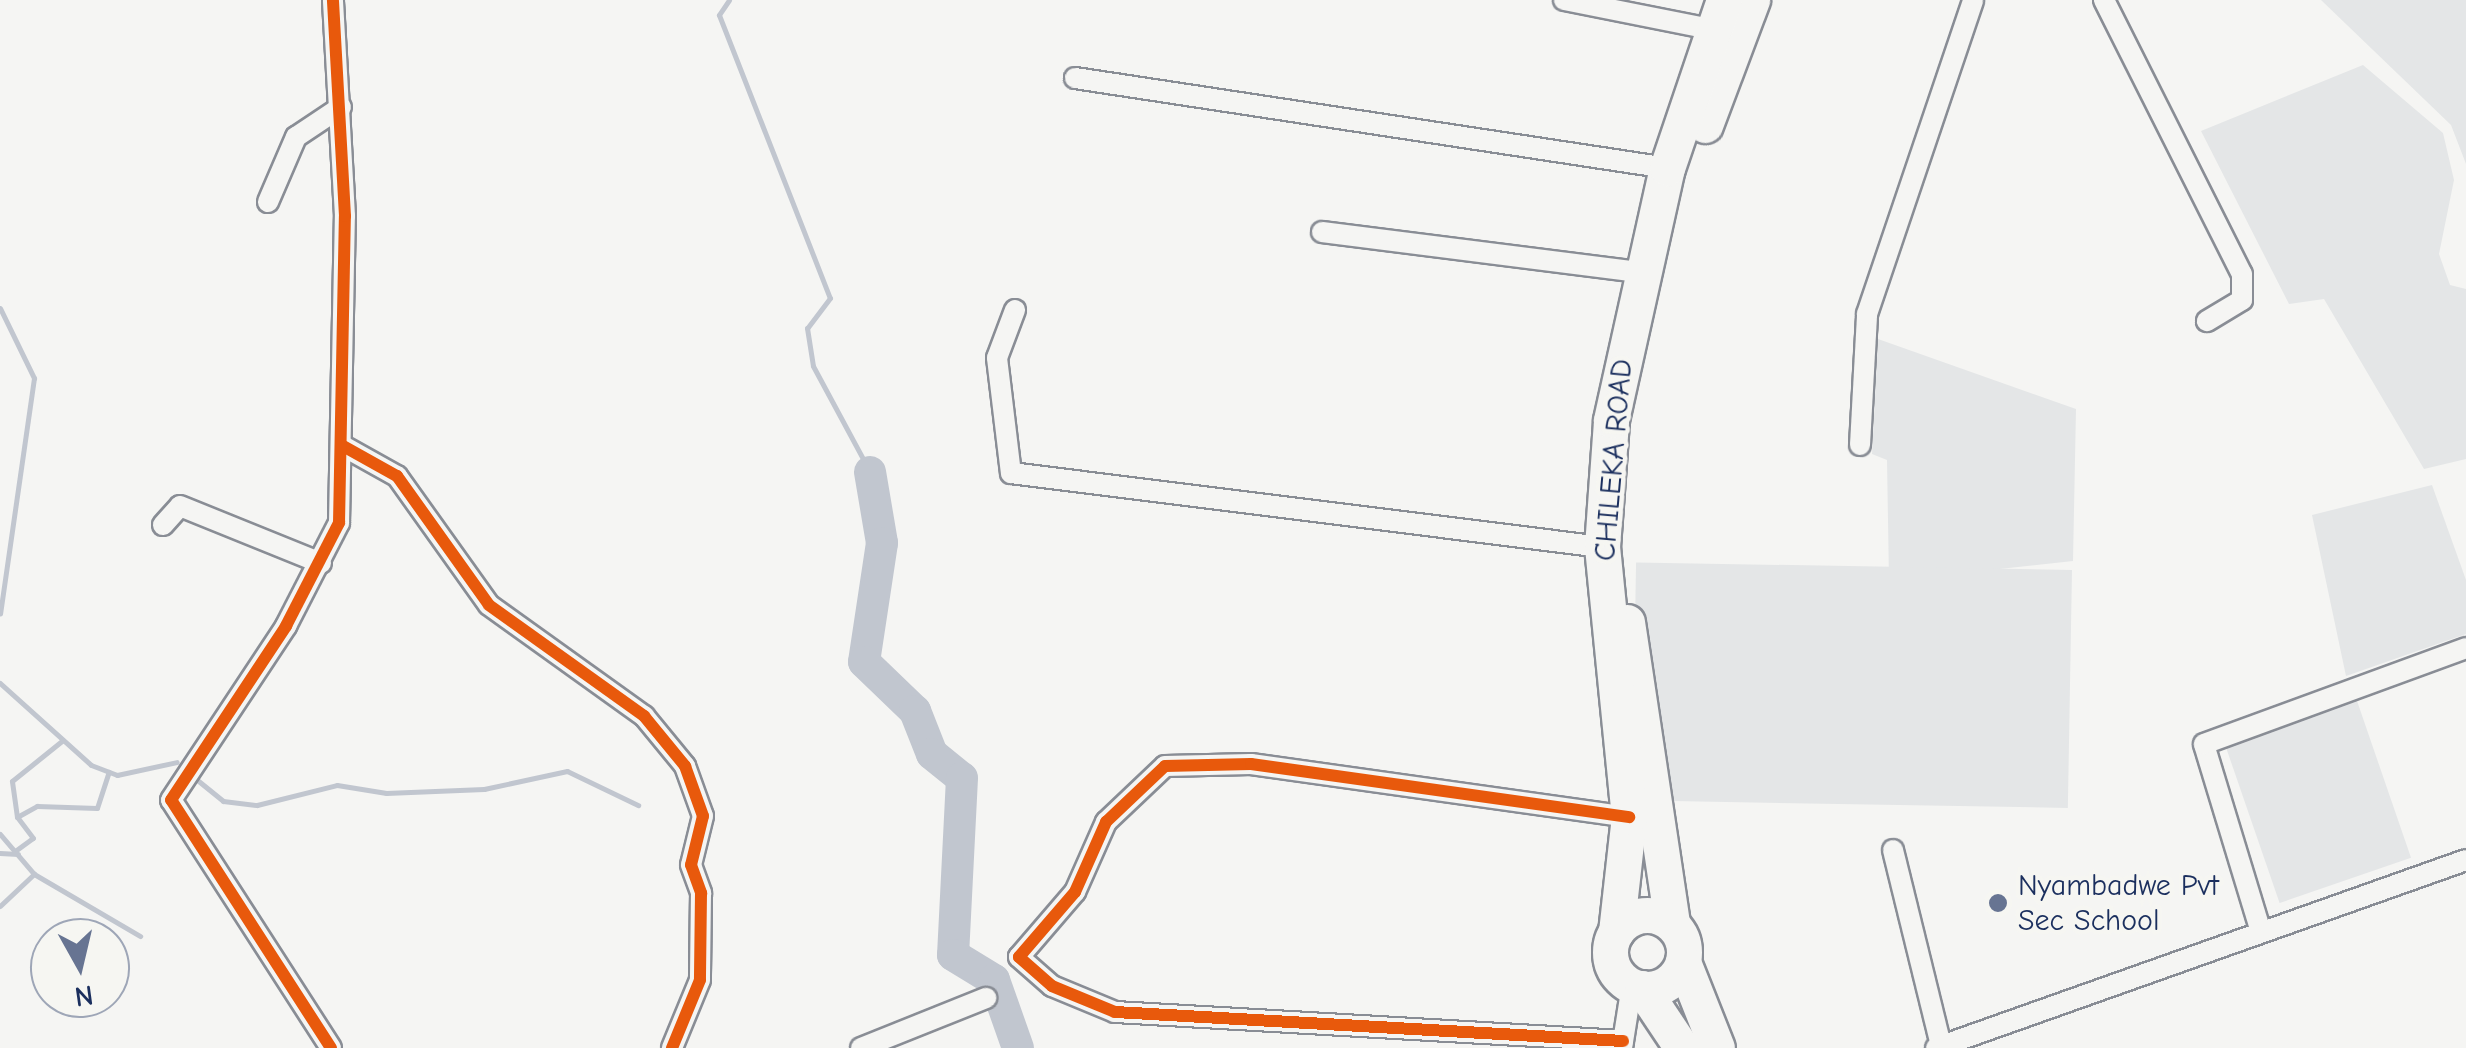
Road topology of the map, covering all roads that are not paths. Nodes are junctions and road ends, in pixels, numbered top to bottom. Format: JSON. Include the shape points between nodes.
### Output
{"nodes":[{"id":1,"x":333,"y":0,"type":"edge"},
{"id":2,"x":1564,"y":0,"type":"edge"},
{"id":3,"x":1752,"y":0,"type":"edge"},
{"id":4,"x":1972,"y":0,"type":"edge"},
{"id":5,"x":2104,"y":0,"type":"edge"},
{"id":6,"x":1718,"y":15,"type":"edge"},
{"id":7,"x":1075,"y":78,"type":"dead end"},
{"id":8,"x":341,"y":108,"type":"junction"},
{"id":9,"x":1666,"y":168,"type":"junction"},
{"id":10,"x":268,"y":202,"type":"dead end"},
{"id":11,"x":1322,"y":232,"type":"dead end"},
{"id":12,"x":1640,"y":272,"type":"junction"},
{"id":13,"x":1015,"y":310,"type":"dead end"},
{"id":14,"x":2207,"y":321,"type":"dead end"},
{"id":15,"x":1860,"y":445,"type":"dead end"},
{"id":16,"x":343,"y":446,"type":"junction"},
{"id":17,"x":162,"y":525,"type":"dead end"},
{"id":18,"x":1602,"y":547,"type":"junction"},
{"id":19,"x":321,"y":563,"type":"junction"},
{"id":20,"x":2466,"y":648,"type":"edge"},
{"id":21,"x":1628,"y":817,"type":"junction"},
{"id":22,"x":1892,"y":850,"type":"dead end"},
{"id":23,"x":2466,"y":860,"type":"edge"},
{"id":24,"x":1672,"y":924,"type":"junction"},
{"id":25,"x":1616,"y":932,"type":"junction"},
{"id":26,"x":2261,"y":932,"type":"junction"},
{"id":27,"x":1683,"y":962,"type":"junction"},
{"id":28,"x":1638,"y":987,"type":"junction"},
{"id":29,"x":986,"y":998,"type":"dead end"},
{"id":30,"x":1623,"y":1045,"type":"edge"},
{"id":31,"x":1939,"y":1047,"type":"edge"},
{"id":32,"x":332,"y":1048,"type":"edge"},
{"id":33,"x":672,"y":1048,"type":"edge"},
{"id":34,"x":861,"y":1048,"type":"edge"},
{"id":35,"x":1682,"y":1048,"type":"edge"},
{"id":36,"x":1717,"y":1048,"type":"edge"}],
"edges":[{"from":1,"to":8,"type":"street"},
{"from":2,"to":6,"type":"street"},
{"from":3,"to":24,"type":"highway","name":"CHILEKA ROAD","via":[[1660,272],[1636,396],[1622,546]]},
{"from":4,"to":15,"type":"street","via":[[1866,314]]},
{"from":5,"to":14,"type":"street","via":[[2242,274],[2242,300]]},
{"from":6,"to":9,"type":"highway","name":"CHILEKA ROAD"},
{"from":7,"to":9,"type":"street"},
{"from":8,"to":10,"type":"street","via":[[296,137]]},
{"from":8,"to":16,"type":"street"},
{"from":9,"to":12,"type":"highway","name":"CHILEKA ROAD"},
{"from":11,"to":12,"type":"street"},
{"from":12,"to":18,"type":"highway","name":"CHILEKA ROAD","via":[[1611,420]]},
{"from":13,"to":18,"type":"street","via":[[998,358],[1011,474]]},
{"from":16,"to":19,"type":"street","via":[[339,523]]},
{"from":16,"to":33,"type":"street","via":[[397,476],[489,604],[644,716],[685,766],[704,816],[692,865],[702,893],[700,980]]},
{"from":17,"to":19,"type":"street","via":[[180,506]]},
{"from":18,"to":21,"type":"highway","name":"CHILEKA ROAD"},
{"from":19,"to":32,"type":"street","via":[[171,800]]},
{"from":20,"to":26,"type":"street","via":[[2204,744]]},
{"from":21,"to":25,"type":"highway","name":"CHILEKA ROAD"},
{"from":21,"to":30,"type":"street","via":[[1250,764],[1164,766],[1106,822],[1074,892],[1020,957],[1064,993],[1114,1012]]},
{"from":22,"to":31,"type":"street"},
{"from":23,"to":26,"type":"street"},
{"from":24,"to":25,"type":"highway","via":[[1642,916]]},
{"from":24,"to":27,"type":"highway","name":"CHILEKA ROAD"},
{"from":25,"to":28,"type":"highway","name":"CHILEKA ROAD","via":[[1612,962]]},
{"from":26,"to":31,"type":"street"},
{"from":27,"to":28,"type":"highway","via":[[1672,980]]},
{"from":27,"to":36,"type":"highway","name":"CHILEKA ROAD"},
{"from":28,"to":30,"type":"street"},
{"from":28,"to":35,"type":"highway","name":"CHILEKA ROAD"},
{"from":29,"to":34,"type":"street"}]}
